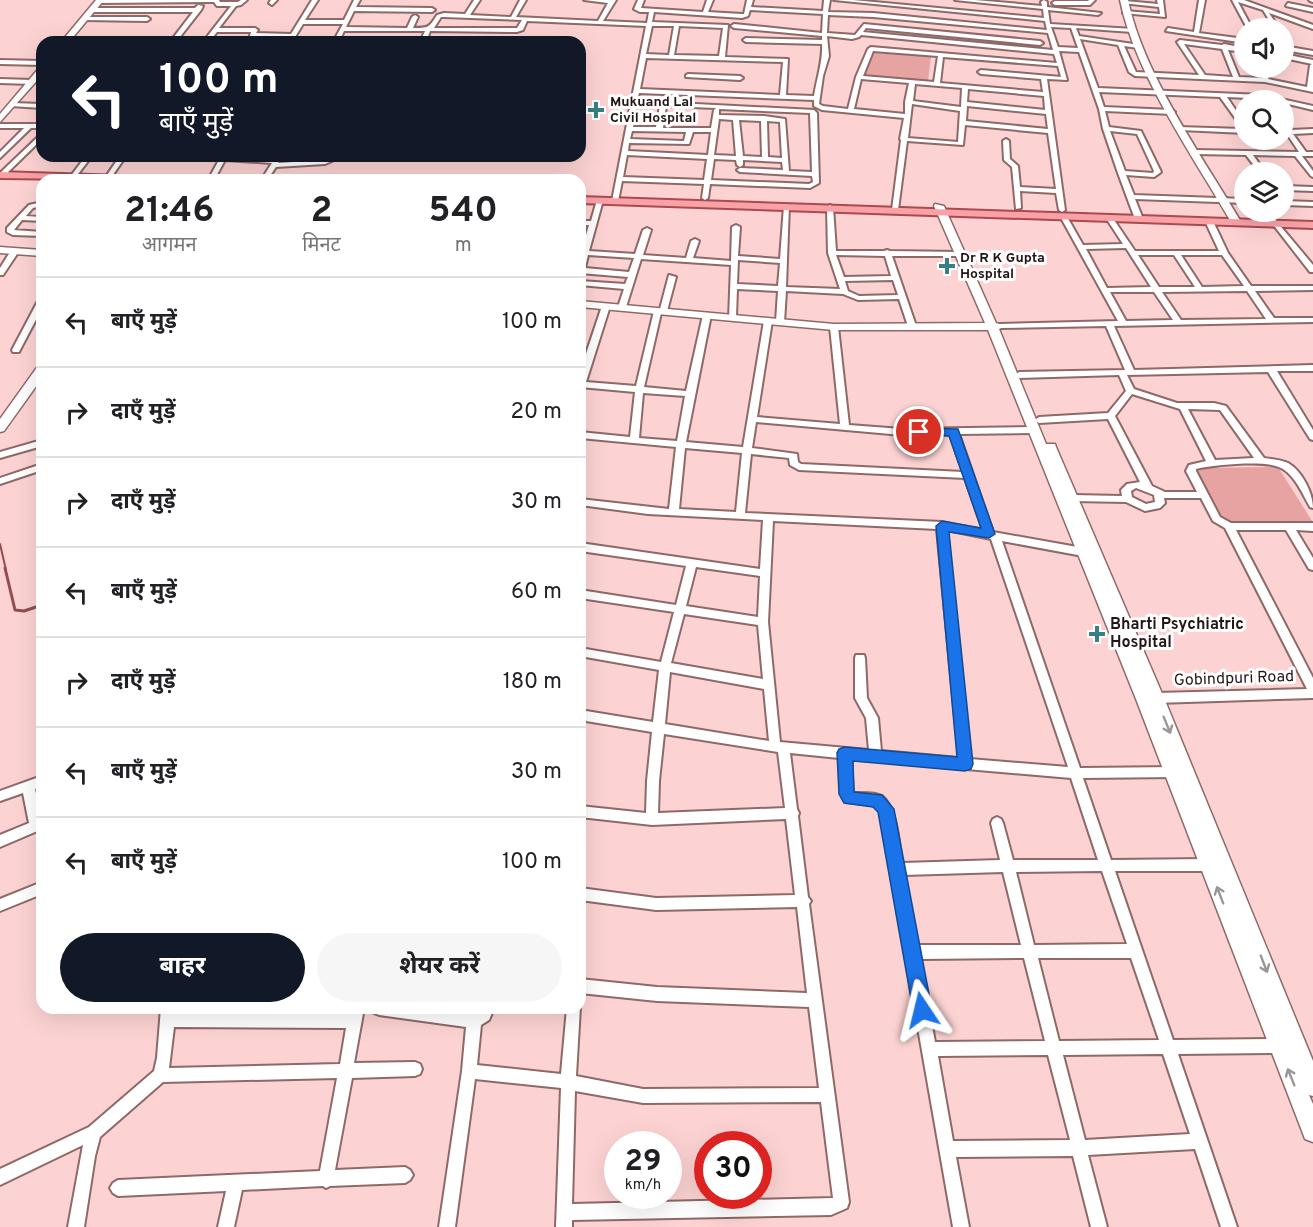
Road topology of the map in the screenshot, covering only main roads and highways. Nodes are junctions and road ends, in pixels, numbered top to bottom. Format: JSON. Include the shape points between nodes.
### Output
{"nodes":[{"id":1,"x":100,"y":0,"type":"edge"},
{"id":2,"x":1124,"y":1,"type":"edge"},
{"id":3,"x":70,"y":36,"type":"edge"},
{"id":4,"x":36,"y":77,"type":"edge"},
{"id":5,"x":0,"y":119,"type":"edge"},
{"id":6,"x":1,"y":177,"type":"edge"},
{"id":7,"x":36,"y":177,"type":"edge"},
{"id":8,"x":36,"y":180,"type":"edge"},
{"id":9,"x":586,"y":195,"type":"edge"},
{"id":10,"x":615,"y":198,"type":"junction"},
{"id":11,"x":586,"y":200,"type":"edge"},
{"id":12,"x":895,"y":207,"type":"junction"},
{"id":13,"x":945,"y":209,"type":"junction"},
{"id":14,"x":1063,"y":213,"type":"junction"},
{"id":15,"x":1137,"y":216,"type":"junction"},
{"id":16,"x":1234,"y":219,"type":"junction"},
{"id":17,"x":1294,"y":219,"type":"edge"},
{"id":18,"x":1313,"y":219,"type":"edge"},
{"id":19,"x":1288,"y":222,"type":"edge"},
{"id":20,"x":1313,"y":225,"type":"edge"},
{"id":21,"x":0,"y":250,"type":"edge"},
{"id":22,"x":36,"y":253,"type":"edge"},
{"id":23,"x":586,"y":304,"type":"edge"},
{"id":24,"x":996,"y":326,"type":"junction"},
{"id":25,"x":36,"y":377,"type":"edge"},
{"id":26,"x":1036,"y":425,"type":"junction"},
{"id":27,"x":1,"y":426,"type":"edge"},
{"id":28,"x":1178,"y":772,"type":"junction"},
{"id":29,"x":1313,"y":1086,"type":"edge"},
{"id":30,"x":1313,"y":1131,"type":"edge"}],
"edges":[{"from":1,"to":3,"type":"main road"},
{"from":2,"to":16,"type":"main road","via":[[1150,75]]},
{"from":4,"to":5,"type":"main road"},
{"from":6,"to":7,"type":"main road"},
{"from":6,"to":8,"type":"main road"},
{"from":9,"to":10,"type":"main road"},
{"from":10,"to":11,"type":"main road"},
{"from":10,"to":12,"type":"main road"},
{"from":10,"to":12,"type":"main road"},
{"from":12,"to":13,"type":"main road"},
{"from":13,"to":14,"type":"main road"},
{"from":13,"to":14,"type":"main road","via":[[1018,208]]},
{"from":13,"to":24,"type":"main road"},
{"from":13,"to":24,"type":"main road","via":[[959,254]]},
{"from":14,"to":15,"type":"main road"},
{"from":14,"to":15,"type":"main road","via":[[1110,218]]},
{"from":15,"to":16,"type":"main road"},
{"from":15,"to":16,"type":"main road"},
{"from":17,"to":18,"type":"main road"},
{"from":19,"to":20,"type":"main road"},
{"from":21,"to":22,"type":"main road"},
{"from":23,"to":24,"type":"main road","via":[[834,327]]},
{"from":24,"to":26,"type":"main road"},
{"from":24,"to":26,"type":"main road"},
{"from":25,"to":27,"type":"main road"},
{"from":26,"to":28,"type":"main road","via":[[1083,552]]},
{"from":26,"to":28,"type":"main road","one_way":true,"via":[[1073,498],[1156,698]]},
{"from":28,"to":29,"type":"main road","one_way":true},
{"from":30,"to":28,"type":"main road","one_way":true,"via":[[1208,865]]}]}
